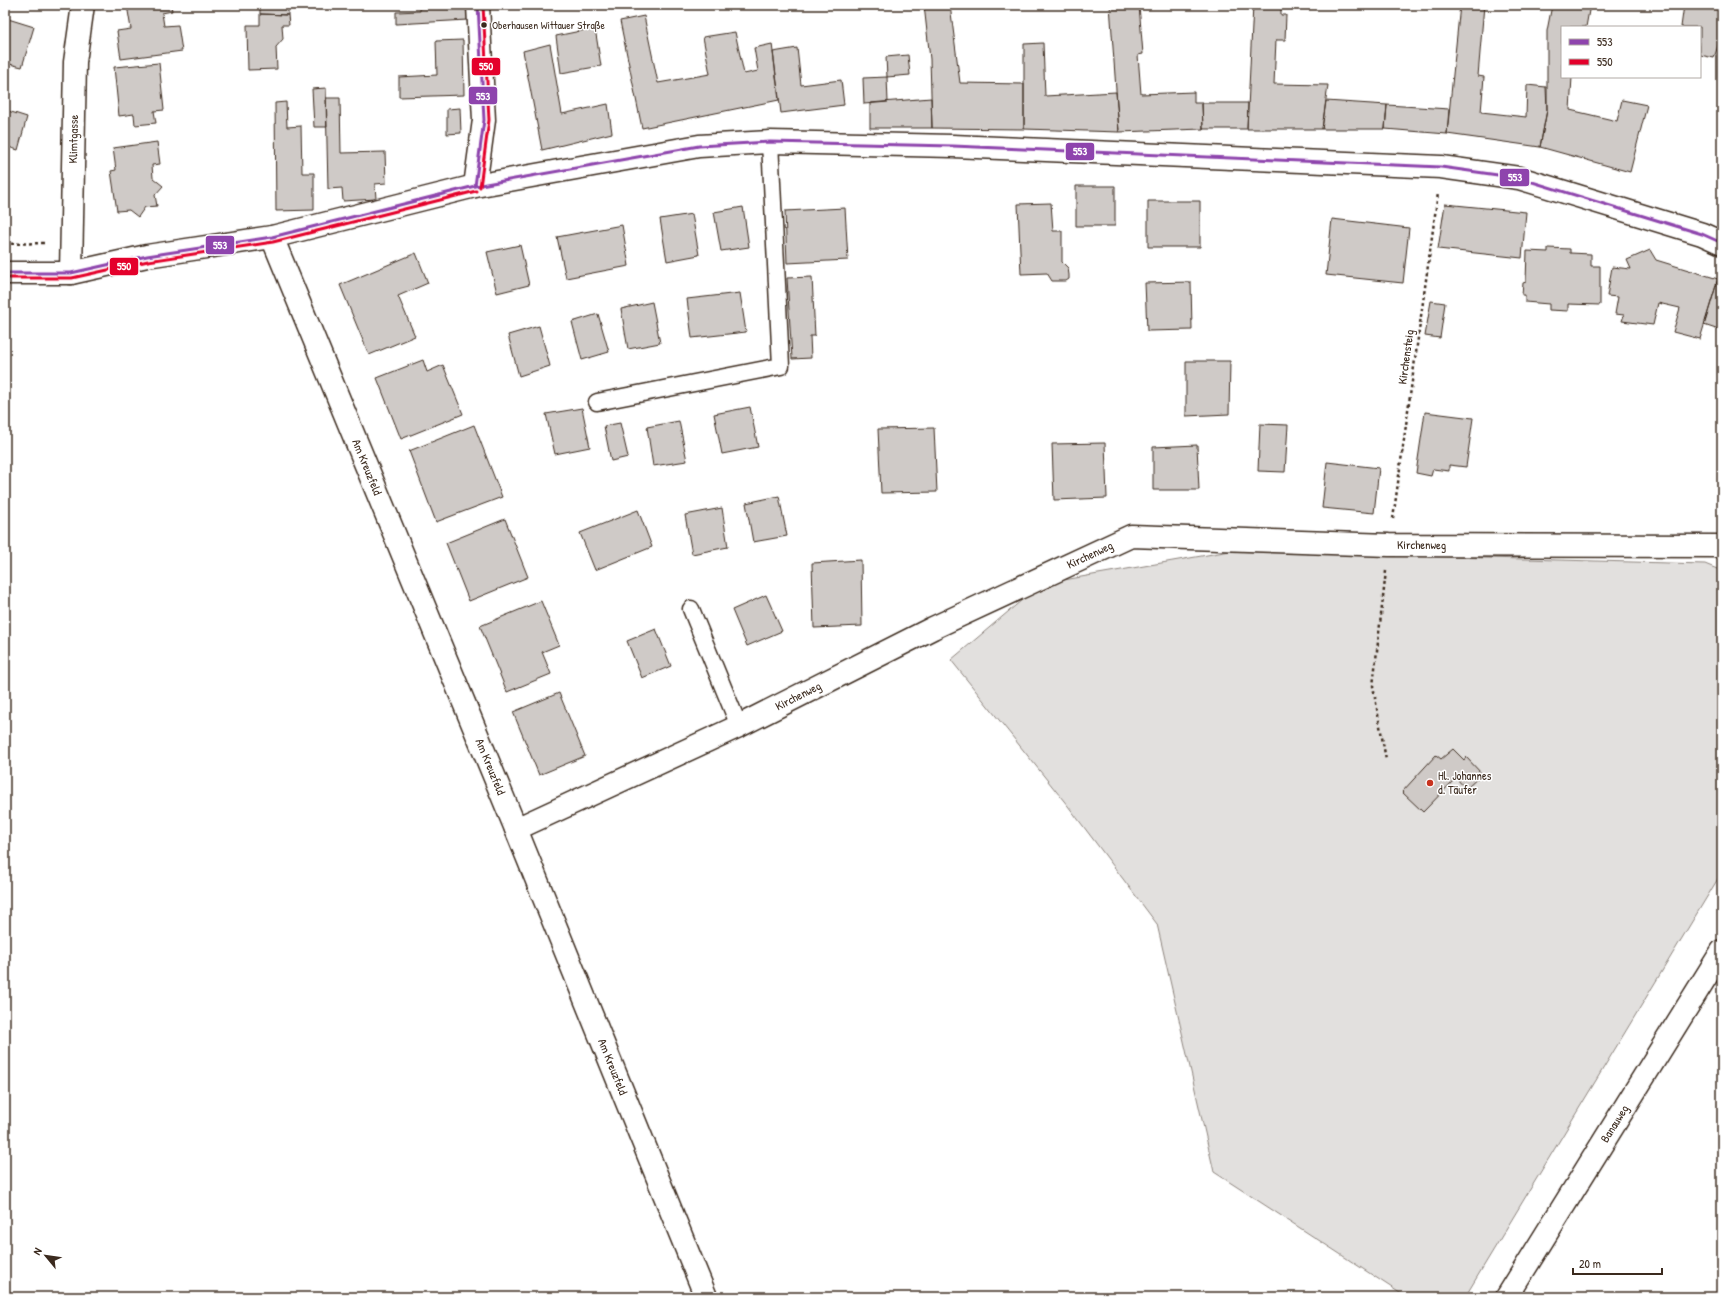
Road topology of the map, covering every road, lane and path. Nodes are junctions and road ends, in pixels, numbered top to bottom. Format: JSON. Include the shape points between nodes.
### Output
{"nodes":[{"id":1,"x":83,"y":5,"type":"edge"},
{"id":2,"x":478,"y":5,"type":"edge"},
{"id":3,"x":770,"y":142,"type":"junction"},
{"id":4,"x":475,"y":186,"type":"junction"},
{"id":5,"x":1436,"y":203,"type":"dead end"},
{"id":6,"x":272,"y":237,"type":"junction"},
{"id":7,"x":1722,"y":243,"type":"edge"},
{"id":8,"x":5,"y":273,"type":"edge"},
{"id":9,"x":71,"y":273,"type":"junction"},
{"id":10,"x":597,"y":402,"type":"dead end"},
{"id":11,"x":1393,"y":514,"type":"dead end"},
{"id":12,"x":1389,"y":545,"type":"junction"},
{"id":13,"x":1722,"y":546,"type":"edge"},
{"id":14,"x":691,"y":610,"type":"dead end"},
{"id":15,"x":739,"y":726,"type":"junction"},
{"id":16,"x":1386,"y":760,"type":"dead end"},
{"id":17,"x":516,"y":829,"type":"junction"},
{"id":18,"x":1722,"y":951,"type":"edge"},
{"id":19,"x":706,"y":1297,"type":"edge"},
{"id":20,"x":1507,"y":1297,"type":"edge"}],
"edges":[{"from":1,"to":9,"type":"street","name":"Klimtgasse","via":[[75,62]]},
{"from":2,"to":4,"type":"street","via":[[484,120]]},
{"from":3,"to":4,"type":"street","via":[[699,146]]},
{"from":3,"to":7,"type":"street","via":[[953,146],[1441,167],[1519,178],[1702,234]]},
{"from":3,"to":10,"type":"lane","via":[[782,366]]},
{"from":4,"to":6,"type":"street"},
{"from":5,"to":11,"type":"path","name":"Kirchensteig"},
{"from":6,"to":9,"type":"street","via":[[148,256]]},
{"from":6,"to":17,"type":"street","name":"Am Kreuzfeld"},
{"from":8,"to":9,"type":"street"},
{"from":12,"to":13,"type":"street","name":"Kirchenweg"},
{"from":12,"to":15,"type":"street","name":"Kirchenweg","via":[[1131,536],[933,628]]},
{"from":12,"to":16,"type":"path","via":[[1372,686]]},
{"from":14,"to":15,"type":"lane"},
{"from":15,"to":17,"type":"street","name":"Kirchenweg"},
{"from":17,"to":19,"type":"street","name":"Am Kreuzfeld"},
{"from":18,"to":20,"type":"street","name":"Banauweg"}]}
